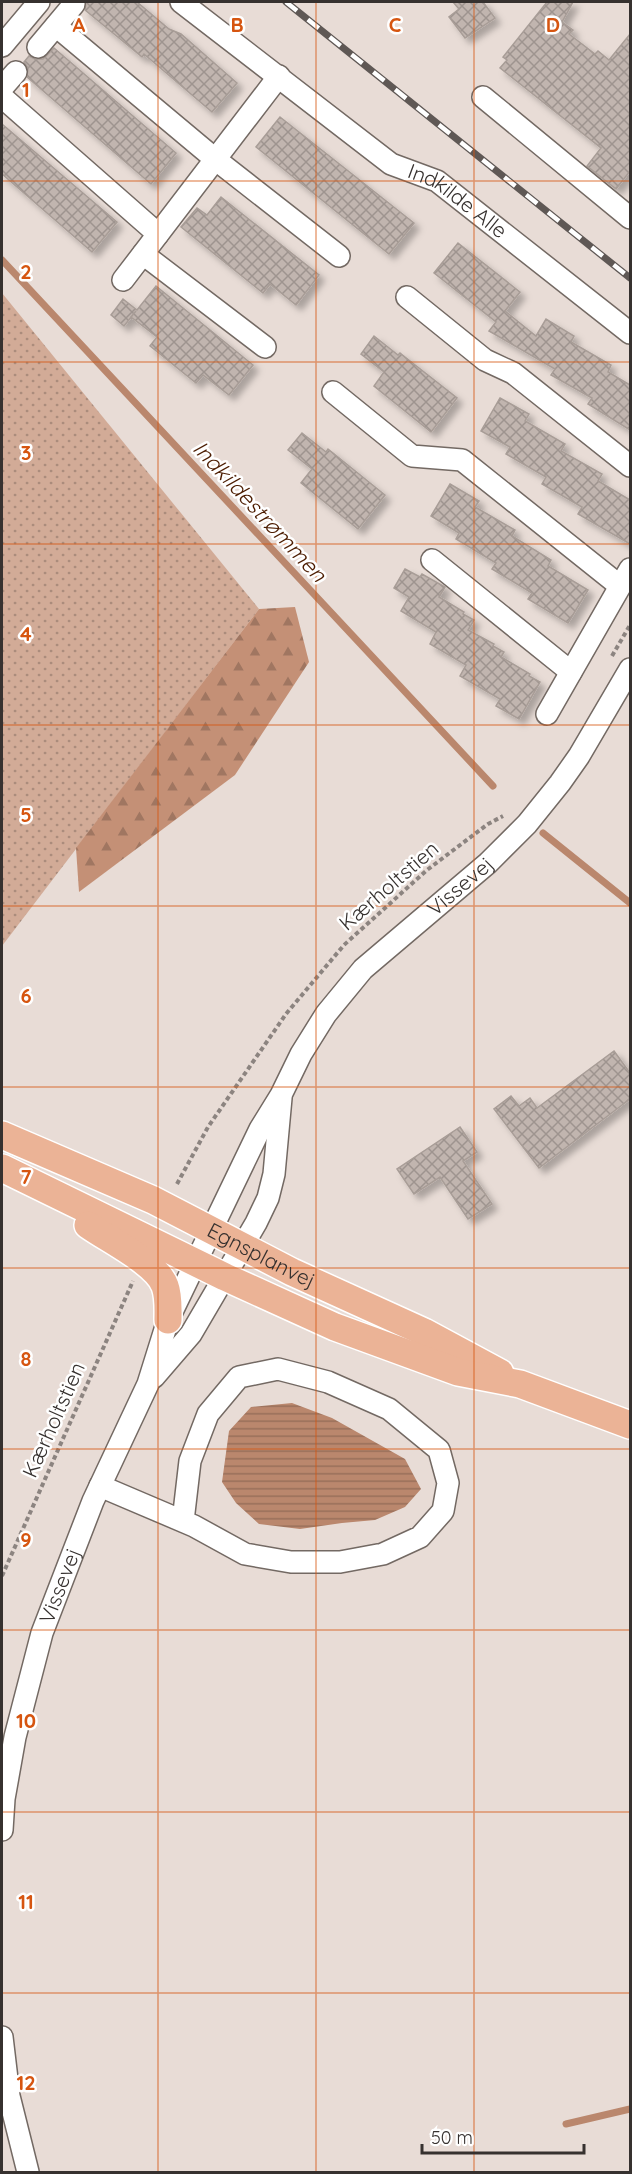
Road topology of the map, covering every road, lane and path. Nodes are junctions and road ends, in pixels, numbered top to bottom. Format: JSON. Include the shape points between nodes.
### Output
{"nodes":[{"id":1,"x":39,"y":2,"type":"edge"},
{"id":2,"x":181,"y":2,"type":"edge"},
{"id":3,"x":74,"y":4,"type":"dead end"},
{"id":4,"x":56,"y":26,"type":"junction"},
{"id":5,"x":2,"y":46,"type":"edge"},
{"id":6,"x":38,"y":47,"type":"dead end"},
{"id":7,"x":16,"y":72,"type":"dead end"},
{"id":8,"x":279,"y":76,"type":"junction"},
{"id":9,"x":2,"y":88,"type":"edge"},
{"id":10,"x":2,"y":97,"type":"edge"},
{"id":11,"x":483,"y":98,"type":"dead end"},
{"id":12,"x":215,"y":159,"type":"junction"},
{"id":13,"x":630,"y":218,"type":"edge"},
{"id":14,"x":158,"y":234,"type":"junction"},
{"id":15,"x":143,"y":254,"type":"junction"},
{"id":16,"x":339,"y":256,"type":"dead end"},
{"id":17,"x":123,"y":280,"type":"dead end"},
{"id":18,"x":407,"y":297,"type":"dead end"},
{"id":19,"x":630,"y":333,"type":"edge"},
{"id":20,"x":265,"y":347,"type":"dead end"},
{"id":21,"x":333,"y":392,"type":"dead end"},
{"id":22,"x":630,"y":466,"type":"edge"},
{"id":23,"x":432,"y":560,"type":"dead end"},
{"id":24,"x":625,"y":577,"type":"edge"},
{"id":25,"x":630,"y":625,"type":"edge"},
{"id":26,"x":608,"y":663,"type":"dead end"},
{"id":27,"x":630,"y":669,"type":"edge"},
{"id":28,"x":571,"y":672,"type":"junction"},
{"id":29,"x":547,"y":714,"type":"dead end"},
{"id":30,"x":513,"y":811,"type":"dead end"},
{"id":31,"x":281,"y":1095,"type":"junction"},
{"id":32,"x":2,"y":1135,"type":"edge"},
{"id":33,"x":4,"y":1170,"type":"edge"},
{"id":34,"x":177,"y":1184,"type":"dead end"},
{"id":35,"x":210,"y":1230,"type":"junction"},
{"id":36,"x":233,"y":1262,"type":"junction"},
{"id":37,"x":194,"y":1263,"type":"junction"},
{"id":38,"x":135,"y":1276,"type":"dead end"},
{"id":39,"x":168,"y":1320,"type":"junction"},
{"id":40,"x":148,"y":1384,"type":"junction"},
{"id":41,"x":520,"y":1384,"type":"junction"},
{"id":42,"x":630,"y":1425,"type":"edge"},
{"id":43,"x":100,"y":1486,"type":"junction"},
{"id":44,"x":183,"y":1521,"type":"junction"},
{"id":45,"x":2,"y":1576,"type":"edge"},
{"id":46,"x":3,"y":1798,"type":"edge"},
{"id":47,"x":2,"y":1830,"type":"edge"},
{"id":48,"x":2,"y":2037,"type":"edge"},
{"id":49,"x":28,"y":2172,"type":"edge"}],
"edges":[{"from":1,"to":5,"type":"street"},
{"from":2,"to":8,"type":"street","name":"Indkilde Alle"},
{"from":3,"to":4,"type":"street"},
{"from":4,"to":6,"type":"street"},
{"from":4,"to":12,"type":"street"},
{"from":7,"to":9,"type":"street"},
{"from":8,"to":12,"type":"street"},
{"from":8,"to":19,"type":"street","name":"Indkilde Alle","via":[[391,164],[437,182]]},
{"from":10,"to":14,"type":"street"},
{"from":11,"to":13,"type":"street"},
{"from":12,"to":14,"type":"street"},
{"from":12,"to":16,"type":"street"},
{"from":14,"to":15,"type":"street"},
{"from":15,"to":17,"type":"street"},
{"from":15,"to":20,"type":"street"},
{"from":18,"to":22,"type":"street","via":[[485,360],[513,373]]},
{"from":21,"to":24,"type":"street","via":[[412,456],[462,460]]},
{"from":23,"to":28,"type":"street"},
{"from":24,"to":28,"type":"street"},
{"from":25,"to":26,"type":"path"},
{"from":27,"to":31,"type":"street","name":"Vissevej","via":[[579,756],[541,807],[488,863],[363,969],[326,1014]]},
{"from":28,"to":29,"type":"street"},
{"from":30,"to":34,"type":"path","name":"Kærholtstien","via":[[488,824],[427,870],[344,945],[286,1014],[208,1128]]},
{"from":31,"to":35,"type":"street","name":"Vissevej"},
{"from":31,"to":36,"type":"street","name":"Vissevej","via":[[270,1190]]},
{"from":32,"to":35,"type":"main road","name":"Egnsplanvej","via":[[153,1200]]},
{"from":33,"to":37,"type":"main road","name":"Egnsplanvej"},
{"from":33,"to":39,"type":"main road","via":[[148,1263],[165,1287]]},
{"from":35,"to":36,"type":"main road","name":"Egnsplanvej"},
{"from":35,"to":37,"type":"street","name":"Vissevej"},
{"from":36,"to":37,"type":"main road","name":"Egnsplanvej"},
{"from":36,"to":40,"type":"street","name":"Vissevej","via":[[191,1334]]},
{"from":36,"to":41,"type":"main road","name":"Egnsplanvej","via":[[292,1272],[424,1332]]},
{"from":36,"to":41,"type":"main road","name":"Egnsplanvej","via":[[335,1327],[458,1372]]},
{"from":37,"to":39,"type":"street","name":"Vissevej"},
{"from":38,"to":45,"type":"path","name":"Kærholtstien"},
{"from":39,"to":40,"type":"street","name":"Vissevej"},
{"from":40,"to":43,"type":"street","name":"Vissevej"},
{"from":41,"to":42,"type":"main road","name":"Egnsplanvej"},
{"from":43,"to":44,"type":"street"},
{"from":43,"to":46,"type":"street","name":"Vissevej","via":[[42,1633]]},
{"from":44,"to":44,"type":"street","via":[[245,1554],[291,1562],[340,1562],[383,1554],[420,1537],[442,1511],[448,1484],[439,1450],[389,1409],[328,1382],[278,1369],[239,1377],[208,1414],[190,1461]]},
{"from":46,"to":47,"type":"street","name":"Vissevej"},
{"from":48,"to":49,"type":"street","via":[[9,2096]]}]}
